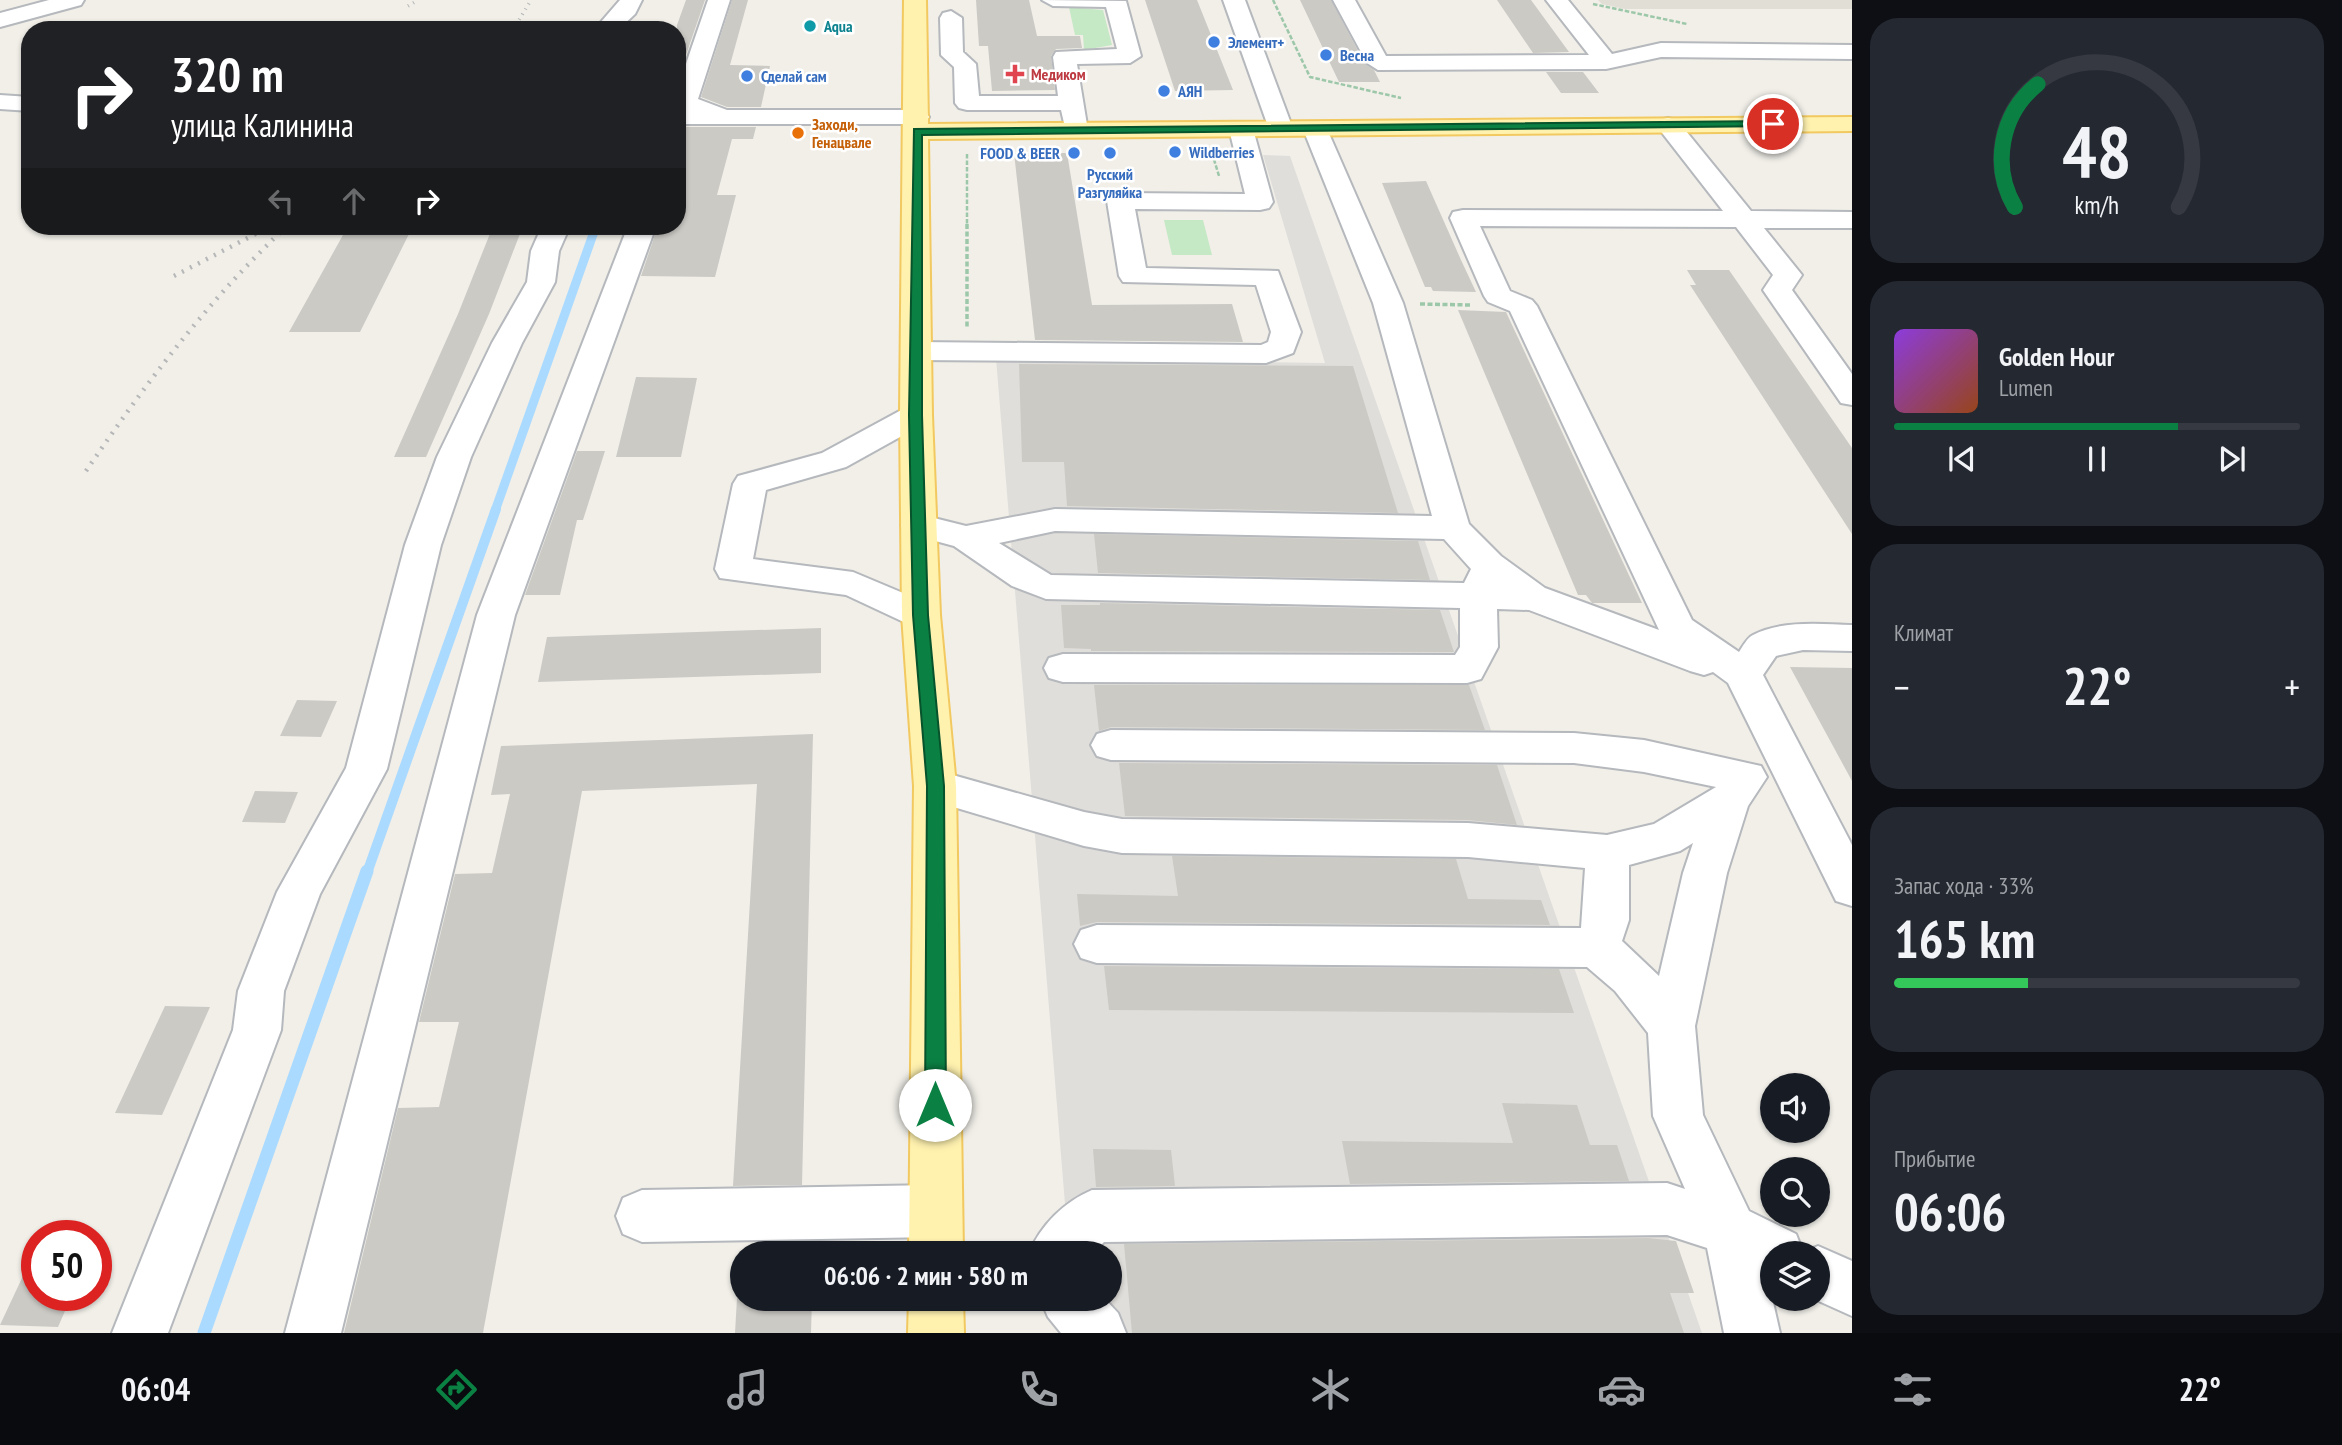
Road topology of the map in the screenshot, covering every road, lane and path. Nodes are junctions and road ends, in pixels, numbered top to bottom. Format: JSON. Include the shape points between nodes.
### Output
{"nodes":[{"id":1,"x":5,"y":0,"type":"edge"},
{"id":2,"x":73,"y":0,"type":"edge"},
{"id":3,"x":631,"y":0,"type":"edge"},
{"id":4,"x":719,"y":0,"type":"edge"},
{"id":5,"x":915,"y":0,"type":"edge"},
{"id":6,"x":1053,"y":0,"type":"edge"},
{"id":7,"x":1234,"y":0,"type":"edge"},
{"id":8,"x":1273,"y":0,"type":"edge"},
{"id":9,"x":1344,"y":0,"type":"edge"},
{"id":10,"x":1557,"y":0,"type":"edge"},
{"id":11,"x":0,"y":5,"type":"edge"},
{"id":12,"x":951,"y":18,"type":"dead end"},
{"id":13,"x":0,"y":19,"type":"edge"},
{"id":14,"x":615,"y":21,"type":"edge"},
{"id":15,"x":1852,"y":52,"type":"edge"},
{"id":16,"x":916,"y":55,"type":"junction"},
{"id":17,"x":952,"y":55,"type":"junction"},
{"id":18,"x":1606,"y":62,"type":"junction"},
{"id":19,"x":1396,"y":90,"type":"dead end"},
{"id":20,"x":1401,"y":98,"type":"junction"},
{"id":21,"x":686,"y":99,"type":"edge"},
{"id":22,"x":686,"y":102,"type":"edge"},
{"id":23,"x":0,"y":103,"type":"edge"},
{"id":24,"x":1072,"y":103,"type":"junction"},
{"id":25,"x":21,"y":104,"type":"edge"},
{"id":26,"x":1405,"y":105,"type":"dead end"},
{"id":27,"x":686,"y":117,"type":"edge"},
{"id":28,"x":726,"y":117,"type":"junction"},
{"id":29,"x":1852,"y":124,"type":"edge"},
{"id":30,"x":917,"y":125,"type":"junction"},
{"id":31,"x":1668,"y":125,"type":"junction"},
{"id":32,"x":1241,"y":129,"type":"junction"},
{"id":33,"x":1281,"y":129,"type":"junction"},
{"id":34,"x":1315,"y":129,"type":"junction"},
{"id":35,"x":1076,"y":131,"type":"junction"},
{"id":36,"x":967,"y":150,"type":"dead end"},
{"id":37,"x":1746,"y":219,"type":"junction"},
{"id":38,"x":1840,"y":220,"type":"edge"},
{"id":39,"x":552,"y":235,"type":"edge"},
{"id":40,"x":639,"y":235,"type":"edge"},
{"id":41,"x":1852,"y":239,"type":"edge"},
{"id":42,"x":1388,"y":303,"type":"junction"},
{"id":43,"x":1522,"y":306,"type":"junction"},
{"id":44,"x":916,"y":351,"type":"junction"},
{"id":45,"x":967,"y":352,"type":"junction"},
{"id":46,"x":1852,"y":396,"type":"edge"},
{"id":47,"x":916,"y":415,"type":"junction"},
{"id":48,"x":918,"y":525,"type":"junction"},
{"id":49,"x":1453,"y":528,"type":"junction"},
{"id":50,"x":966,"y":538,"type":"junction"},
{"id":51,"x":1483,"y":580,"type":"junction"},
{"id":52,"x":921,"y":615,"type":"junction"},
{"id":53,"x":1852,"y":638,"type":"edge"},
{"id":54,"x":1063,"y":667,"type":"dead end"},
{"id":55,"x":1743,"y":674,"type":"junction"},
{"id":56,"x":1111,"y":745,"type":"dead end"},
{"id":57,"x":1753,"y":778,"type":"junction"},
{"id":58,"x":935,"y":786,"type":"junction"},
{"id":59,"x":1607,"y":853,"type":"junction"},
{"id":60,"x":1852,"y":888,"type":"edge"},
{"id":61,"x":1097,"y":944,"type":"dead end"},
{"id":62,"x":1597,"y":948,"type":"junction"},
{"id":63,"x":1671,"y":1026,"type":"junction"},
{"id":64,"x":642,"y":1216,"type":"dead end"},
{"id":65,"x":1730,"y":1230,"type":"junction"},
{"id":66,"x":935,"y":1232,"type":"edge"},
{"id":67,"x":1067,"y":1241,"type":"edge"},
{"id":68,"x":1760,"y":1245,"type":"edge"},
{"id":69,"x":1830,"y":1279,"type":"edge"},
{"id":70,"x":1852,"y":1289,"type":"edge"},
{"id":71,"x":936,"y":1311,"type":"edge"},
{"id":72,"x":1079,"y":1311,"type":"edge"},
{"id":73,"x":140,"y":1333,"type":"edge"},
{"id":74,"x":313,"y":1333,"type":"edge"},
{"id":75,"x":936,"y":1333,"type":"edge"},
{"id":76,"x":1098,"y":1333,"type":"edge"},
{"id":77,"x":1752,"y":1333,"type":"edge"}],
"edges":[{"from":1,"to":11,"type":"street"},
{"from":2,"to":13,"type":"street"},
{"from":3,"to":14,"type":"street"},
{"from":4,"to":21,"type":"street"},
{"from":5,"to":16,"type":"main road"},
{"from":6,"to":24,"type":"street","via":[[1115,1],[1130,56],[1064,57]]},
{"from":7,"to":33,"type":"street"},
{"from":8,"to":20,"type":"path","via":[[1310,78]]},
{"from":9,"to":18,"type":"street","via":[[1378,63]]},
{"from":10,"to":18,"type":"street"},
{"from":12,"to":17,"type":"street"},
{"from":15,"to":18,"type":"street","via":[[1661,50]]},
{"from":16,"to":17,"type":"street"},
{"from":16,"to":30,"type":"main road"},
{"from":17,"to":24,"type":"street","via":[[965,64],[967,103]]},
{"from":19,"to":20,"type":"path"},
{"from":20,"to":26,"type":"path"},
{"from":22,"to":28,"type":"street"},
{"from":23,"to":25,"type":"street"},
{"from":24,"to":35,"type":"street"},
{"from":27,"to":28,"type":"street"},
{"from":28,"to":30,"type":"street"},
{"from":29,"to":31,"type":"main road"},
{"from":30,"to":35,"type":"main road"},
{"from":30,"to":44,"type":"main road"},
{"from":31,"to":34,"type":"main road"},
{"from":31,"to":37,"type":"street"},
{"from":32,"to":33,"type":"main road"},
{"from":32,"to":35,"type":"main road"},
{"from":32,"to":45,"type":"street","via":[[1260,202],[1120,201],[1133,276],[1268,277],[1286,332],[1282,347],[1266,354]]},
{"from":33,"to":34,"type":"main road"},
{"from":34,"to":42,"type":"street"},
{"from":36,"to":45,"type":"path"},
{"from":37,"to":38,"type":"street"},
{"from":37,"to":43,"type":"street","via":[[1463,218],[1498,296]]},
{"from":37,"to":46,"type":"street","via":[[1788,275],[1777,290]]},
{"from":38,"to":41,"type":"street"},
{"from":39,"to":73,"type":"street","via":[[541,282],[454,457],[423,545],[366,769],[299,892],[261,991],[257,1030]]},
{"from":40,"to":74,"type":"street","via":[[496,615]]},
{"from":42,"to":43,"type":"path"},
{"from":42,"to":49,"type":"street"},
{"from":43,"to":55,"type":"street","via":[[1677,628]]},
{"from":44,"to":45,"type":"street"},
{"from":44,"to":47,"type":"main road"},
{"from":47,"to":48,"type":"main road"},
{"from":47,"to":52,"type":"street","via":[[834,460],[750,484],[733,569],[853,584]]},
{"from":48,"to":50,"type":"street"},
{"from":48,"to":52,"type":"main road"},
{"from":49,"to":50,"type":"street","via":[[1055,520]]},
{"from":49,"to":51,"type":"street"},
{"from":50,"to":51,"type":"street","via":[[1046,587]]},
{"from":51,"to":54,"type":"street","via":[[1479,647],[1467,669]]},
{"from":51,"to":55,"type":"street"},
{"from":52,"to":58,"type":"main road"},
{"from":53,"to":55,"type":"street","via":[[1802,637],[1764,645]]},
{"from":55,"to":57,"type":"street"},
{"from":56,"to":57,"type":"street","via":[[1574,748],[1644,756]]},
{"from":57,"to":59,"type":"street","via":[[1665,839]]},
{"from":57,"to":60,"type":"street"},
{"from":57,"to":63,"type":"street","via":[[1705,873]]},
{"from":58,"to":59,"type":"street","via":[[1122,836],[1468,840]]},
{"from":58,"to":66,"type":"main road"},
{"from":59,"to":62,"type":"street","via":[[1606,920]]},
{"from":61,"to":62,"type":"street"},
{"from":62,"to":63,"type":"street","via":[[1631,976]]},
{"from":63,"to":65,"type":"street","via":[[1678,1116]]},
{"from":64,"to":66,"type":"street"},
{"from":65,"to":67,"type":"street","via":[[1667,1209],[1091,1216]]},
{"from":65,"to":68,"type":"street"},
{"from":65,"to":77,"type":"street"},
{"from":69,"to":70,"type":"street"},
{"from":71,"to":75,"type":"main road"},
{"from":72,"to":76,"type":"street"}]}
